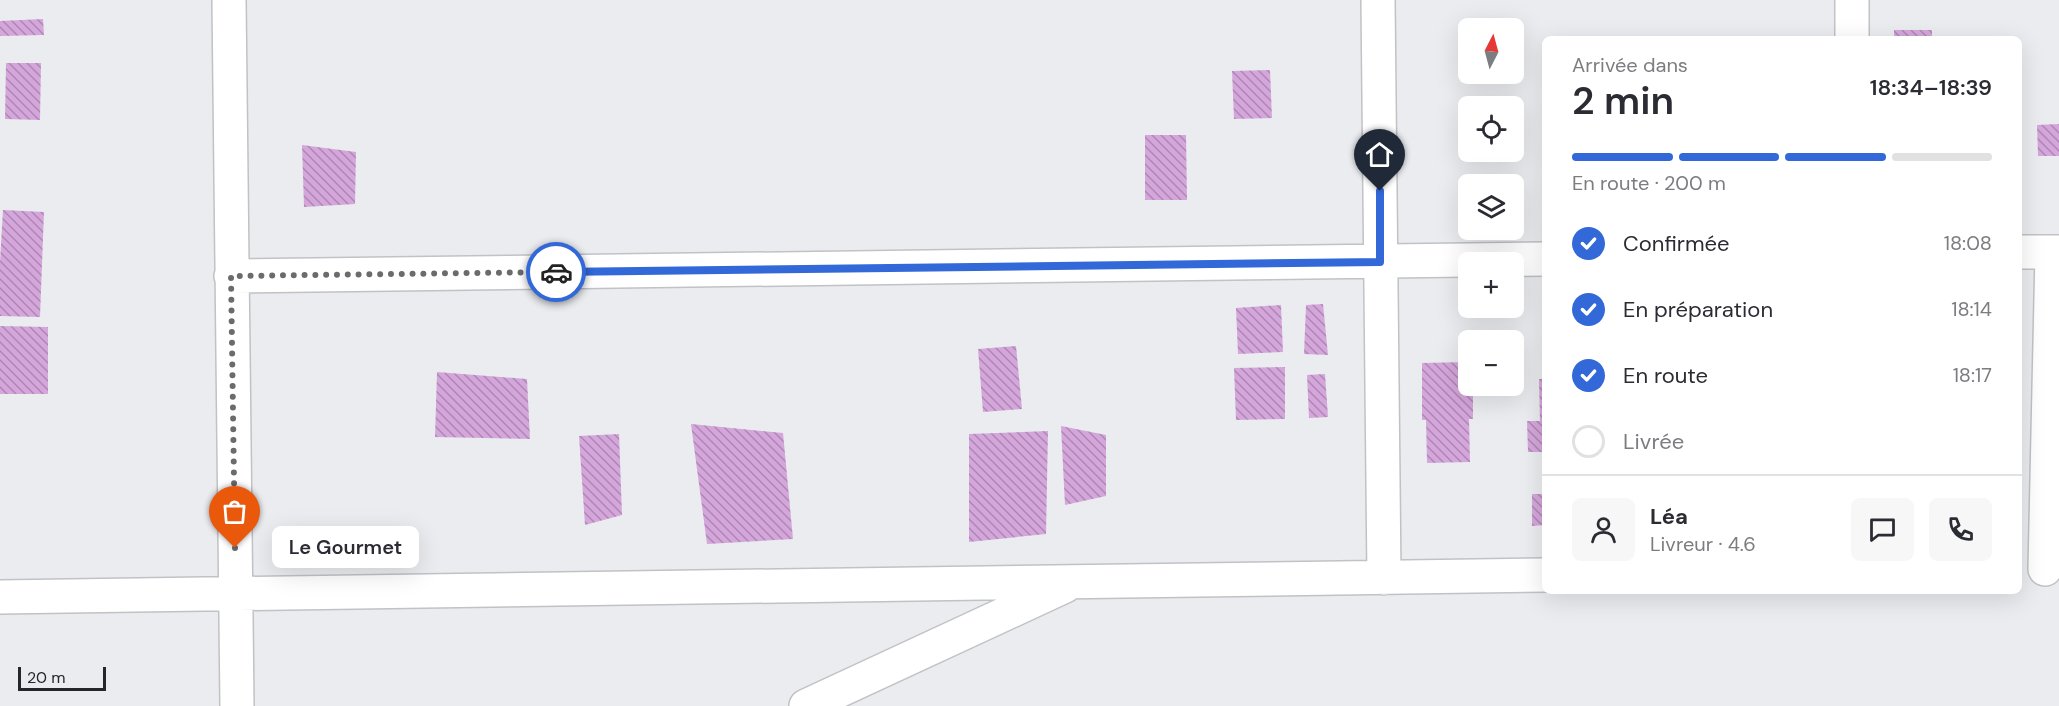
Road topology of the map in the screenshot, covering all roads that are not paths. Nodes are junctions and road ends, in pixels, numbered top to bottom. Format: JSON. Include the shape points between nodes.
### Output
{"nodes":[{"id":1,"x":228,"y":0,"type":"edge"},
{"id":2,"x":1378,"y":0,"type":"edge"},
{"id":3,"x":1852,"y":0,"type":"edge"},
{"id":4,"x":1852,"y":36,"type":"edge"},
{"id":5,"x":2022,"y":252,"type":"edge"},
{"id":6,"x":2056,"y":252,"type":"edge"},
{"id":7,"x":1542,"y":259,"type":"edge"},
{"id":8,"x":1380,"y":262,"type":"junction"},
{"id":9,"x":231,"y":276,"type":"junction"},
{"id":10,"x":2041,"y":569,"type":"edge"},
{"id":11,"x":1542,"y":575,"type":"edge"},
{"id":12,"x":1384,"y":578,"type":"junction"},
{"id":13,"x":1075,"y":582,"type":"junction"},
{"id":14,"x":235,"y":594,"type":"junction"},
{"id":15,"x":0,"y":597,"type":"edge"},
{"id":16,"x":237,"y":706,"type":"edge"},
{"id":17,"x":807,"y":706,"type":"edge"}],
"edges":[{"from":1,"to":9,"type":"street"},
{"from":2,"to":8,"type":"street"},
{"from":3,"to":4,"type":"street"},
{"from":5,"to":6,"type":"street"},
{"from":6,"to":10,"type":"street"},
{"from":7,"to":8,"type":"street"},
{"from":8,"to":9,"type":"street"},
{"from":8,"to":12,"type":"street"},
{"from":9,"to":14,"type":"street"},
{"from":11,"to":12,"type":"street"},
{"from":12,"to":13,"type":"street"},
{"from":13,"to":14,"type":"street"},
{"from":13,"to":17,"type":"street"},
{"from":14,"to":15,"type":"street"},
{"from":14,"to":16,"type":"street"}]}
